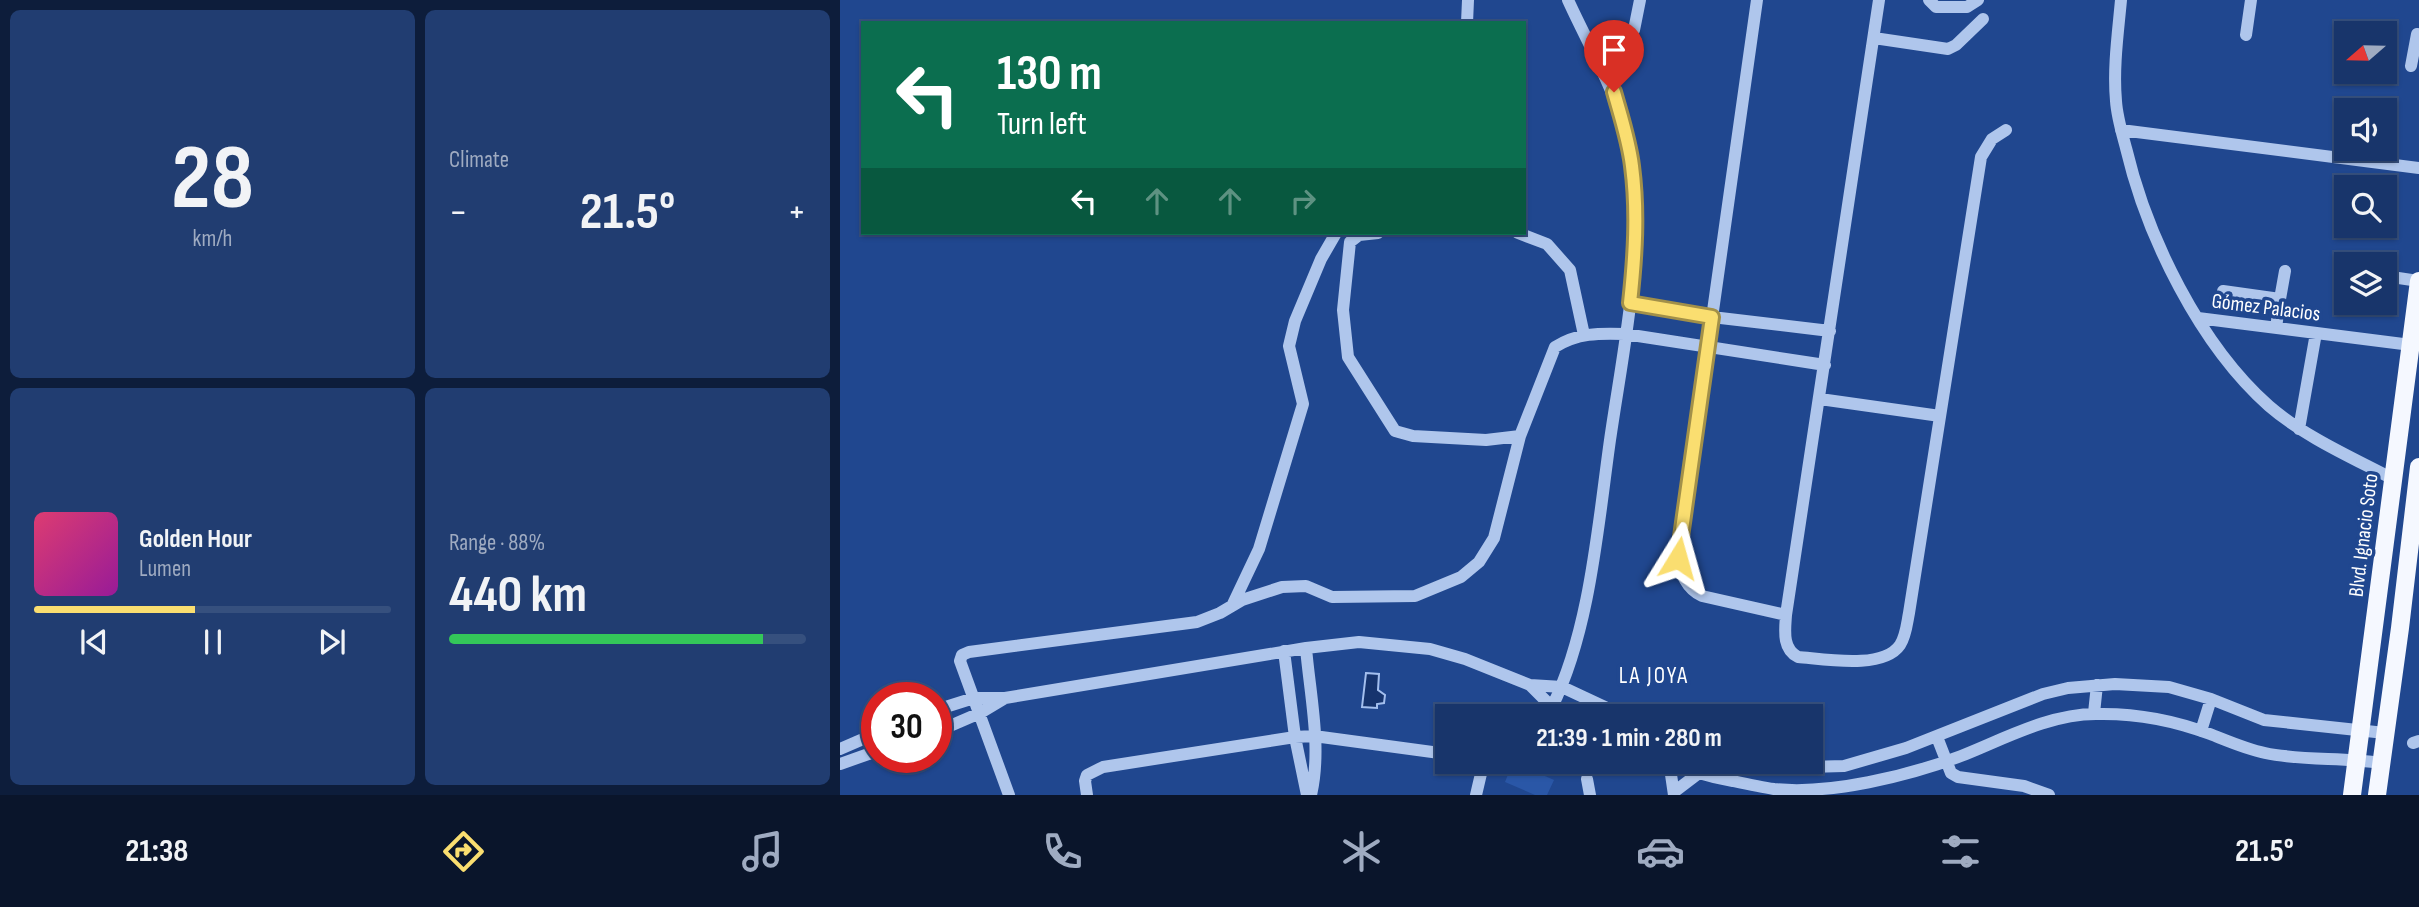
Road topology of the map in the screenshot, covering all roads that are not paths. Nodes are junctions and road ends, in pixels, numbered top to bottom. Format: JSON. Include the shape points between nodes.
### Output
{"nodes":[{"id":1,"x":1468,"y":0,"type":"edge"},
{"id":2,"x":1567,"y":0,"type":"edge"},
{"id":3,"x":1640,"y":0,"type":"edge"},
{"id":4,"x":1757,"y":0,"type":"edge"},
{"id":5,"x":1879,"y":0,"type":"edge"},
{"id":6,"x":1929,"y":0,"type":"edge"},
{"id":7,"x":1978,"y":0,"type":"edge"},
{"id":8,"x":2122,"y":0,"type":"edge"},
{"id":9,"x":2251,"y":0,"type":"edge"},
{"id":10,"x":1983,"y":19,"type":"dead end"},
{"id":11,"x":1467,"y":21,"type":"edge"},
{"id":12,"x":1634,"y":30,"type":"dead end"},
{"id":13,"x":2418,"y":31,"type":"edge"},
{"id":14,"x":2246,"y":35,"type":"dead end"},
{"id":15,"x":1874,"y":38,"type":"junction"},
{"id":16,"x":2411,"y":66,"type":"dead end"},
{"id":17,"x":2006,"y":130,"type":"dead end"},
{"id":18,"x":2121,"y":130,"type":"junction"},
{"id":19,"x":2419,"y":168,"type":"edge"},
{"id":20,"x":1335,"y":235,"type":"edge"},
{"id":21,"x":1359,"y":235,"type":"edge"},
{"id":22,"x":1523,"y":235,"type":"edge"},
{"id":23,"x":2285,"y":271,"type":"dead end"},
{"id":24,"x":2397,"y":278,"type":"edge"},
{"id":25,"x":2419,"y":281,"type":"edge"},
{"id":26,"x":2223,"y":291,"type":"dead end"},
{"id":27,"x":2280,"y":299,"type":"junction"},
{"id":28,"x":1630,"y":303,"type":"junction"},
{"id":29,"x":1712,"y":317,"type":"junction"},
{"id":30,"x":2198,"y":318,"type":"junction"},
{"id":31,"x":2276,"y":328,"type":"junction"},
{"id":32,"x":1830,"y":331,"type":"junction"},
{"id":33,"x":2316,"y":333,"type":"junction"},
{"id":34,"x":1625,"y":334,"type":"junction"},
{"id":35,"x":1584,"y":335,"type":"junction"},
{"id":36,"x":2412,"y":345,"type":"junction"},
{"id":37,"x":1708,"y":347,"type":"junction"},
{"id":38,"x":1825,"y":365,"type":"junction"},
{"id":39,"x":1820,"y":399,"type":"junction"},
{"id":40,"x":1940,"y":416,"type":"junction"},
{"id":41,"x":2300,"y":429,"type":"junction"},
{"id":42,"x":1520,"y":436,"type":"junction"},
{"id":43,"x":2419,"y":467,"type":"edge"},
{"id":44,"x":2393,"y":479,"type":"junction"},
{"id":45,"x":1232,"y":606,"type":"junction"},
{"id":46,"x":1786,"y":615,"type":"junction"},
{"id":47,"x":1306,"y":648,"type":"junction"},
{"id":48,"x":1284,"y":651,"type":"junction"},
{"id":49,"x":1530,"y":685,"type":"junction"},
{"id":50,"x":2097,"y":685,"type":"junction"},
{"id":51,"x":1562,"y":687,"type":"junction"},
{"id":52,"x":975,"y":698,"type":"junction"},
{"id":53,"x":1005,"y":698,"type":"junction"},
{"id":54,"x":2211,"y":699,"type":"junction"},
{"id":55,"x":1310,"y":700,"type":"junction"},
{"id":56,"x":1290,"y":702,"type":"junction"},
{"id":57,"x":1549,"y":704,"type":"edge"},
{"id":58,"x":1554,"y":704,"type":"edge"},
{"id":59,"x":1598,"y":704,"type":"edge"},
{"id":60,"x":952,"y":705,"type":"edge"},
{"id":61,"x":980,"y":713,"type":"junction"},
{"id":62,"x":2094,"y":713,"type":"junction"},
{"id":63,"x":952,"y":725,"type":"edge"},
{"id":64,"x":2362,"y":730,"type":"junction"},
{"id":65,"x":2201,"y":731,"type":"junction"},
{"id":66,"x":2385,"y":733,"type":"junction"},
{"id":67,"x":1314,"y":736,"type":"junction"},
{"id":68,"x":1295,"y":737,"type":"junction"},
{"id":69,"x":1937,"y":737,"type":"junction"},
{"id":70,"x":861,"y":740,"type":"edge"},
{"id":71,"x":840,"y":749,"type":"edge"},
{"id":72,"x":1435,"y":752,"type":"edge"},
{"id":73,"x":861,"y":757,"type":"edge"},
{"id":74,"x":2357,"y":760,"type":"junction"},
{"id":75,"x":1945,"y":761,"type":"junction"},
{"id":76,"x":2381,"y":763,"type":"junction"},
{"id":77,"x":840,"y":764,"type":"edge"},
{"id":78,"x":1823,"y":767,"type":"edge"},
{"id":79,"x":1481,"y":774,"type":"edge"},
{"id":80,"x":1670,"y":774,"type":"edge"},
{"id":81,"x":1698,"y":774,"type":"edge"},
{"id":82,"x":1704,"y":774,"type":"edge"},
{"id":83,"x":1587,"y":779,"type":"dead end"},
{"id":84,"x":1674,"y":793,"type":"edge"},
{"id":85,"x":1009,"y":795,"type":"edge"},
{"id":86,"x":1087,"y":795,"type":"edge"},
{"id":87,"x":1309,"y":795,"type":"edge"},
{"id":88,"x":1476,"y":795,"type":"edge"},
{"id":89,"x":1590,"y":795,"type":"edge"},
{"id":90,"x":2049,"y":795,"type":"edge"},
{"id":91,"x":2352,"y":795,"type":"edge"},
{"id":92,"x":2377,"y":795,"type":"edge"}],
"edges":[{"from":1,"to":11,"type":"street"},
{"from":2,"to":28,"type":"street","via":[[1614,92],[1632,164],[1635,229]]},
{"from":3,"to":12,"type":"street"},
{"from":4,"to":29,"type":"street"},
{"from":5,"to":15,"type":"street"},
{"from":6,"to":7,"type":"street","via":[[1936,7],[1967,7]]},
{"from":8,"to":18,"type":"street","via":[[2116,102]]},
{"from":9,"to":14,"type":"street"},
{"from":10,"to":15,"type":"street","via":[[1948,49]]},
{"from":13,"to":16,"type":"street"},
{"from":15,"to":32,"type":"street"},
{"from":17,"to":40,"type":"street","via":[[1992,139],[1981,157]]},
{"from":18,"to":19,"type":"street"},
{"from":18,"to":30,"type":"street","via":[[2150,227]]},
{"from":20,"to":45,"type":"street","via":[[1295,321],[1289,346],[1303,404],[1259,549]]},
{"from":21,"to":42,"type":"street","via":[[1350,242],[1343,310],[1348,357],[1395,431],[1486,440]]},
{"from":22,"to":35,"type":"street","via":[[1547,244],[1570,270]]},
{"from":23,"to":27,"type":"street"},
{"from":24,"to":25,"type":"street"},
{"from":25,"to":36,"type":"main road","name":"Blvd. Ignacio Soto"},
{"from":26,"to":27,"type":"street"},
{"from":27,"to":31,"type":"street"},
{"from":28,"to":29,"type":"street"},
{"from":28,"to":34,"type":"street"},
{"from":29,"to":32,"type":"street"},
{"from":29,"to":37,"type":"street"},
{"from":30,"to":31,"type":"street","name":"Gómez Palacios"},
{"from":30,"to":41,"type":"street","via":[[2242,379]]},
{"from":31,"to":33,"type":"street","name":"Gómez Palacios"},
{"from":32,"to":38,"type":"street"},
{"from":33,"to":36,"type":"street","name":"Gómez Palacios"},
{"from":33,"to":41,"type":"street"},
{"from":34,"to":35,"type":"street"},
{"from":34,"to":37,"type":"street"},
{"from":34,"to":51,"type":"street","via":[[1584,605]]},
{"from":35,"to":42,"type":"street","via":[[1555,347]]},
{"from":36,"to":44,"type":"main road","name":"Blvd. Ignacio Soto"},
{"from":37,"to":38,"type":"street"},
{"from":37,"to":46,"type":"street","via":[[1678,558],[1680,571],[1693,592],[1702,596]]},
{"from":38,"to":39,"type":"street"},
{"from":39,"to":40,"type":"street"},
{"from":39,"to":46,"type":"street"},
{"from":40,"to":46,"type":"street","via":[[1909,613],[1898,647],[1869,661],[1798,657],[1787,647]]},
{"from":41,"to":44,"type":"street"},
{"from":42,"to":45,"type":"street","via":[[1494,538],[1479,562],[1461,577],[1415,596],[1332,597],[1306,586],[1282,587]]},
{"from":43,"to":66,"type":"main road"},
{"from":44,"to":64,"type":"main road","name":"Blvd. Ignacio Soto"},
{"from":45,"to":52,"type":"street","via":[[1196,622],[969,652],[960,661]]},
{"from":47,"to":48,"type":"street"},
{"from":47,"to":49,"type":"street","via":[[1359,642],[1430,649]]},
{"from":47,"to":55,"type":"street"},
{"from":48,"to":53,"type":"street"},
{"from":48,"to":56,"type":"street"},
{"from":49,"to":51,"type":"street"},
{"from":49,"to":57,"type":"street"},
{"from":50,"to":54,"type":"street","via":[[2169,687]]},
{"from":50,"to":62,"type":"street"},
{"from":50,"to":69,"type":"street","via":[[2043,695]]},
{"from":51,"to":58,"type":"street"},
{"from":51,"to":59,"type":"street"},
{"from":52,"to":53,"type":"street"},
{"from":52,"to":60,"type":"street"},
{"from":52,"to":61,"type":"street"},
{"from":53,"to":61,"type":"street"},
{"from":54,"to":64,"type":"street","via":[[2264,720]]},
{"from":54,"to":65,"type":"street"},
{"from":55,"to":56,"type":"street"},
{"from":55,"to":67,"type":"street"},
{"from":56,"to":68,"type":"street"},
{"from":61,"to":63,"type":"street"},
{"from":61,"to":85,"type":"street"},
{"from":62,"to":65,"type":"street","via":[[2142,716]]},
{"from":62,"to":75,"type":"street","via":[[2024,730]]},
{"from":64,"to":66,"type":"street"},
{"from":64,"to":74,"type":"main road","name":"Blvd. Ignacio Soto"},
{"from":65,"to":74,"type":"street","via":[[2277,756]]},
{"from":66,"to":76,"type":"main road"},
{"from":67,"to":68,"type":"street"},
{"from":67,"to":72,"type":"street"},
{"from":67,"to":87,"type":"street","via":[[1314,783]]},
{"from":68,"to":86,"type":"street","via":[[1103,767],[1087,775]]},
{"from":68,"to":87,"type":"street"},
{"from":69,"to":75,"type":"street"},
{"from":69,"to":78,"type":"street","via":[[1844,766]]},
{"from":70,"to":71,"type":"street"},
{"from":73,"to":77,"type":"street"},
{"from":74,"to":76,"type":"street"},
{"from":74,"to":91,"type":"main road","name":"Blvd. Ignacio Soto"},
{"from":75,"to":82,"type":"street","via":[[1881,780],[1808,790],[1776,789]]},
{"from":75,"to":90,"type":"street","via":[[1958,777],[2024,786]]},
{"from":76,"to":92,"type":"main road"},
{"from":79,"to":88,"type":"street"},
{"from":80,"to":84,"type":"street"},
{"from":81,"to":84,"type":"street"},
{"from":83,"to":89,"type":"street"}]}
